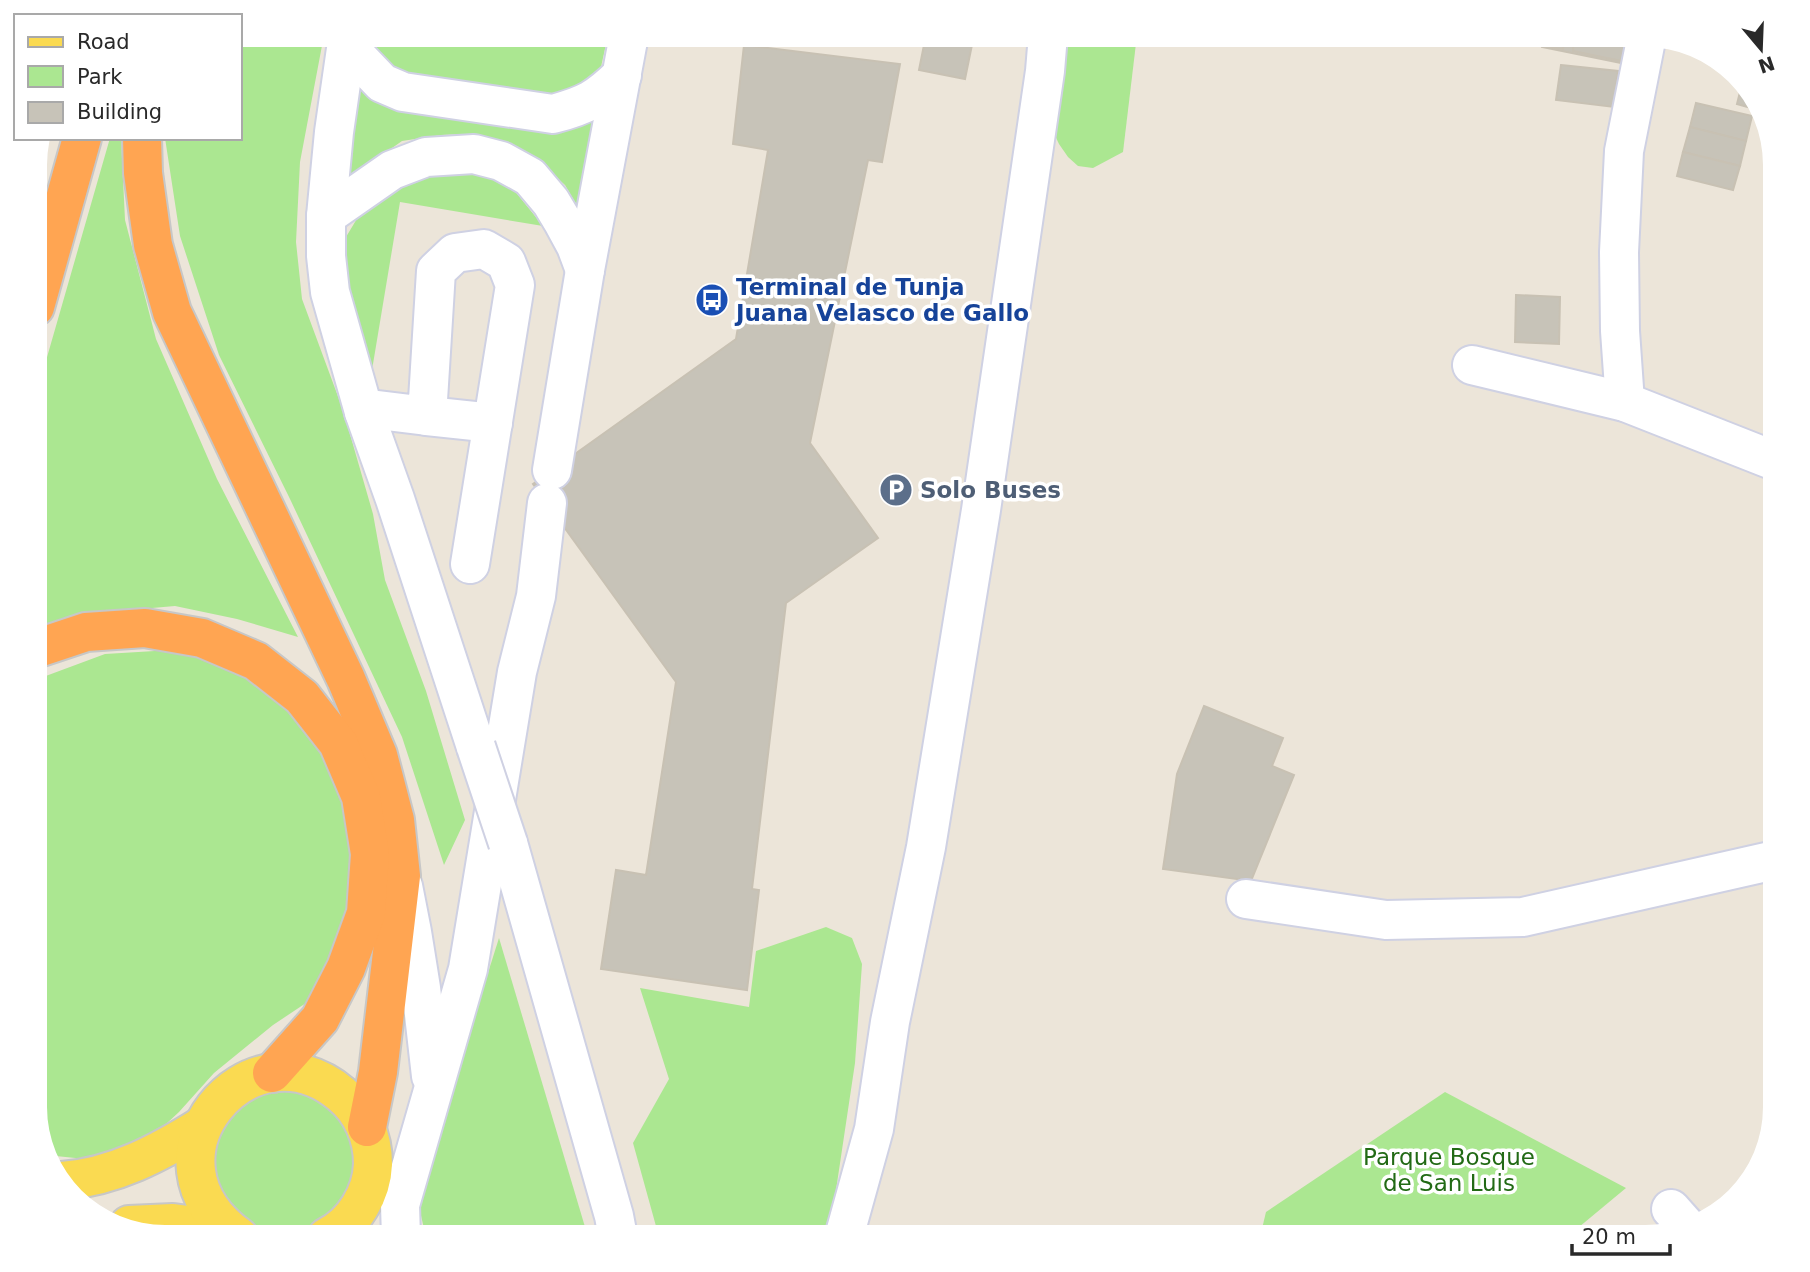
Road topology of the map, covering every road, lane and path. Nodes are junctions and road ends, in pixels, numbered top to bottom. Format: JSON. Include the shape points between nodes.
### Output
{"nodes":[{"id":1,"x":347,"y":47,"type":"edge"},
{"id":2,"x":353,"y":47,"type":"edge"},
{"id":3,"x":627,"y":47,"type":"edge"},
{"id":4,"x":1047,"y":47,"type":"edge"},
{"id":5,"x":1645,"y":47,"type":"edge"},
{"id":6,"x":622,"y":75,"type":"junction"},
{"id":7,"x":81,"y":140,"type":"edge"},
{"id":8,"x":142,"y":140,"type":"edge"},
{"id":9,"x":326,"y":216,"type":"junction"},
{"id":10,"x":48,"y":260,"type":"edge"},
{"id":11,"x":585,"y":270,"type":"junction"},
{"id":12,"x":1472,"y":365,"type":"dead end"},
{"id":13,"x":1625,"y":402,"type":"junction"},
{"id":14,"x":364,"y":412,"type":"junction"},
{"id":15,"x":427,"y":416,"type":"junction"},
{"id":16,"x":493,"y":423,"type":"junction"},
{"id":17,"x":1763,"y":456,"type":"edge"},
{"id":18,"x":470,"y":564,"type":"dead end"},
{"id":19,"x":48,"y":645,"type":"edge"},
{"id":20,"x":1763,"y":863,"type":"edge"},
{"id":21,"x":401,"y":876,"type":"junction"},
{"id":22,"x":1246,"y":899,"type":"dead end"},
{"id":23,"x":272,"y":1073,"type":"junction"},
{"id":24,"x":431,"y":1096,"type":"junction"},
{"id":25,"x":202,"y":1126,"type":"junction"},
{"id":26,"x":370,"y":1141,"type":"junction"},
{"id":27,"x":73,"y":1180,"type":"edge"},
{"id":28,"x":401,"y":1221,"type":"edge"},
{"id":29,"x":151,"y":1224,"type":"edge"},
{"id":30,"x":184,"y":1225,"type":"edge"},
{"id":31,"x":226,"y":1225,"type":"edge"},
{"id":32,"x":348,"y":1225,"type":"edge"},
{"id":33,"x":616,"y":1225,"type":"edge"},
{"id":34,"x":847,"y":1225,"type":"edge"}],
"edges":[{"from":1,"to":9,"type":"street"},
{"from":2,"to":6,"type":"street","via":[[382,83],[403,92],[553,114],[600,96]]},
{"from":3,"to":6,"type":"street"},
{"from":4,"to":34,"type":"street","via":[[984,496],[926,847],[890,1022],[874,1129]]},
{"from":5,"to":13,"type":"street","via":[[1624,151],[1619,252]]},
{"from":6,"to":11,"type":"street"},
{"from":7,"to":10,"type":"highway"},
{"from":8,"to":21,"type":"highway","via":[[153,245],[172,312],[378,755],[395,820]]},
{"from":9,"to":11,"type":"street","via":[[392,170],[426,157],[474,154],[501,161],[530,177],[563,222]]},
{"from":9,"to":14,"type":"street","via":[[330,292]]},
{"from":11,"to":24,"type":"street","via":[[536,596],[517,673],[468,970]]},
{"from":12,"to":13,"type":"street"},
{"from":13,"to":17,"type":"street"},
{"from":14,"to":15,"type":"street"},
{"from":14,"to":33,"type":"street","bridge":true,"via":[[508,844]]},
{"from":15,"to":16,"type":"street"},
{"from":15,"to":16,"type":"street","via":[[436,271],[455,253],[484,249],[506,262],[515,285]]},
{"from":16,"to":18,"type":"street"},
{"from":19,"to":23,"type":"highway","via":[[86,632],[133,628],[202,638],[256,661],[302,697],[338,743],[361,797],[370,854],[366,913],[346,968],[320,1019]]},
{"from":20,"to":22,"type":"street","via":[[1523,917],[1386,920]]},
{"from":21,"to":24,"type":"street"},
{"from":21,"to":26,"type":"highway"},
{"from":23,"to":25,"type":"main road","via":[[243,1081],[219,1100]]},
{"from":23,"to":26,"type":"main road","via":[[302,1073],[329,1083],[352,1102]]},
{"from":24,"to":26,"type":"street"},
{"from":24,"to":28,"type":"street"},
{"from":25,"to":27,"type":"main road","via":[[121,1169]]},
{"from":25,"to":31,"type":"main road","via":[[195,1154],[198,1183],[210,1210]]},
{"from":26,"to":28,"type":"street"},
{"from":26,"to":32,"type":"main road","via":[[373,1172]]},
{"from":29,"to":30,"type":"main road"}]}
